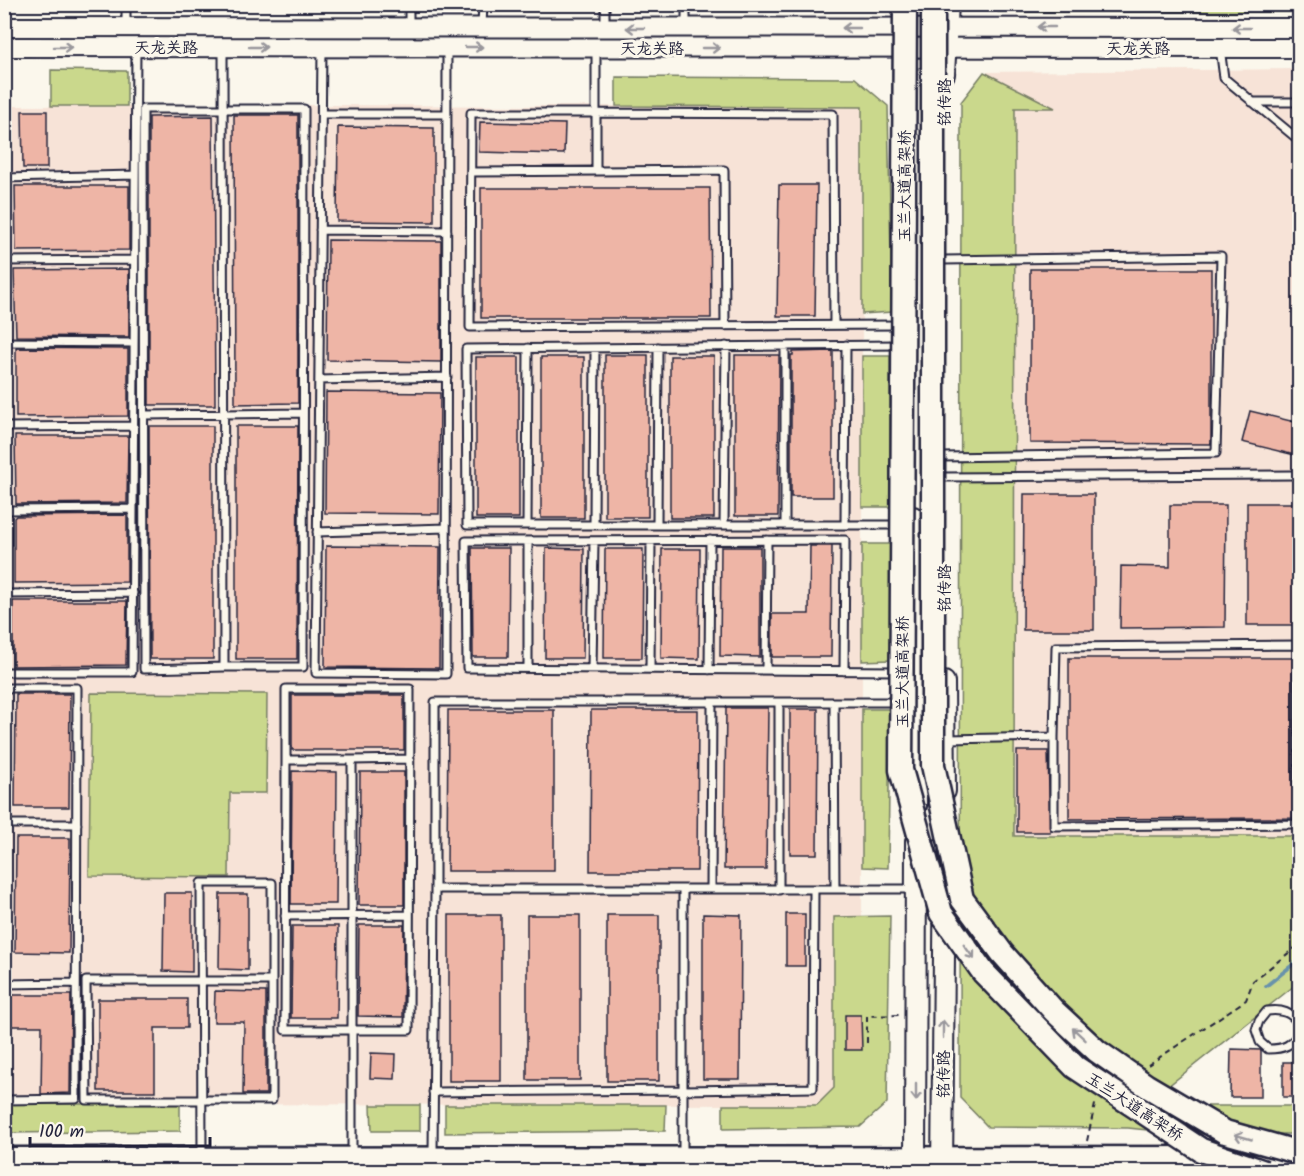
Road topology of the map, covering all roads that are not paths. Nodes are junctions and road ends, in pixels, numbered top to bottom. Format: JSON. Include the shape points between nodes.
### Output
{"nodes":[{"id":1,"x":126,"y":4,"type":"edge"},
{"id":2,"x":410,"y":4,"type":"edge"},
{"id":3,"x":483,"y":4,"type":"edge"},
{"id":4,"x":605,"y":4,"type":"edge"},
{"id":5,"x":686,"y":4,"type":"edge"},
{"id":6,"x":906,"y":4,"type":"edge"},
{"id":7,"x":933,"y":4,"type":"edge"},
{"id":8,"x":948,"y":4,"type":"edge"},
{"id":9,"x":4,"y":27,"type":"edge"},
{"id":10,"x":126,"y":27,"type":"junction"},
{"id":11,"x":948,"y":27,"type":"junction"},
{"id":12,"x":409,"y":28,"type":"junction"},
{"id":13,"x":482,"y":28,"type":"junction"},
{"id":14,"x":605,"y":28,"type":"junction"},
{"id":15,"x":686,"y":28,"type":"junction"},
{"id":16,"x":1299,"y":28,"type":"edge"},
{"id":17,"x":908,"y":38,"type":"junction"},
{"id":18,"x":4,"y":47,"type":"edge"},
{"id":19,"x":136,"y":47,"type":"junction"},
{"id":20,"x":223,"y":47,"type":"junction"},
{"id":21,"x":322,"y":47,"type":"junction"},
{"id":22,"x":447,"y":47,"type":"junction"},
{"id":23,"x":596,"y":48,"type":"junction"},
{"id":24,"x":1220,"y":48,"type":"junction"},
{"id":25,"x":1299,"y":48,"type":"edge"},
{"id":26,"x":944,"y":49,"type":"junction"},
{"id":27,"x":1252,"y":102,"type":"junction"},
{"id":28,"x":1299,"y":102,"type":"edge"},
{"id":29,"x":223,"y":109,"type":"junction"},
{"id":30,"x":596,"y":113,"type":"junction"},
{"id":31,"x":322,"y":114,"type":"junction"},
{"id":32,"x":447,"y":114,"type":"junction"},
{"id":33,"x":1299,"y":141,"type":"edge"},
{"id":34,"x":596,"y":171,"type":"junction"},
{"id":35,"x":471,"y":172,"type":"junction"},
{"id":36,"x":135,"y":175,"type":"junction"},
{"id":37,"x":4,"y":178,"type":"edge"},
{"id":38,"x":320,"y":230,"type":"junction"},
{"id":39,"x":447,"y":231,"type":"junction"},
{"id":40,"x":134,"y":260,"type":"junction"},
{"id":41,"x":944,"y":260,"type":"junction"},
{"id":42,"x":4,"y":261,"type":"edge"},
{"id":43,"x":834,"y":325,"type":"junction"},
{"id":44,"x":912,"y":325,"type":"junction"},
{"id":45,"x":725,"y":326,"type":"junction"},
{"id":46,"x":4,"y":342,"type":"edge"},
{"id":47,"x":134,"y":343,"type":"junction"},
{"id":48,"x":846,"y":345,"type":"junction"},
{"id":49,"x":912,"y":345,"type":"junction"},
{"id":50,"x":726,"y":346,"type":"junction"},
{"id":51,"x":785,"y":346,"type":"junction"},
{"id":52,"x":658,"y":347,"type":"junction"},
{"id":53,"x":528,"y":348,"type":"junction"},
{"id":54,"x":595,"y":348,"type":"junction"},
{"id":55,"x":447,"y":378,"type":"junction"},
{"id":56,"x":319,"y":380,"type":"junction"},
{"id":57,"x":303,"y":413,"type":"junction"},
{"id":58,"x":224,"y":414,"type":"junction"},
{"id":59,"x":144,"y":415,"type":"junction"},
{"id":60,"x":134,"y":426,"type":"junction"},
{"id":61,"x":4,"y":427,"type":"edge"},
{"id":62,"x":943,"y":457,"type":"junction"},
{"id":63,"x":1293,"y":475,"type":"dead end"},
{"id":64,"x":943,"y":477,"type":"junction"},
{"id":65,"x":133,"y":508,"type":"junction"},
{"id":66,"x":4,"y":510,"type":"edge"},
{"id":67,"x":527,"y":525,"type":"junction"},
{"id":68,"x":594,"y":525,"type":"junction"},
{"id":69,"x":657,"y":525,"type":"junction"},
{"id":70,"x":724,"y":525,"type":"junction"},
{"id":71,"x":785,"y":525,"type":"junction"},
{"id":72,"x":844,"y":525,"type":"junction"},
{"id":73,"x":913,"y":525,"type":"junction"},
{"id":74,"x":447,"y":528,"type":"junction"},
{"id":75,"x":317,"y":532,"type":"junction"},
{"id":76,"x":710,"y":540,"type":"junction"},
{"id":77,"x":767,"y":540,"type":"junction"},
{"id":78,"x":528,"y":541,"type":"junction"},
{"id":79,"x":594,"y":541,"type":"junction"},
{"id":80,"x":651,"y":541,"type":"junction"},
{"id":81,"x":133,"y":593,"type":"junction"},
{"id":82,"x":4,"y":594,"type":"edge"},
{"id":83,"x":224,"y":668,"type":"junction"},
{"id":84,"x":528,"y":668,"type":"junction"},
{"id":85,"x":592,"y":669,"type":"junction"},
{"id":86,"x":650,"y":669,"type":"junction"},
{"id":87,"x":709,"y":670,"type":"junction"},
{"id":88,"x":766,"y":670,"type":"junction"},
{"id":89,"x":844,"y":670,"type":"junction"},
{"id":90,"x":915,"y":671,"type":"junction"},
{"id":91,"x":4,"y":672,"type":"edge"},
{"id":92,"x":4,"y":688,"type":"edge"},
{"id":93,"x":712,"y":702,"type":"junction"},
{"id":94,"x":779,"y":702,"type":"junction"},
{"id":95,"x":834,"y":702,"type":"junction"},
{"id":96,"x":915,"y":702,"type":"junction"},
{"id":97,"x":1054,"y":737,"type":"junction"},
{"id":98,"x":944,"y":739,"type":"junction"},
{"id":99,"x":410,"y":759,"type":"junction"},
{"id":100,"x":286,"y":760,"type":"junction"},
{"id":101,"x":352,"y":760,"type":"junction"},
{"id":102,"x":4,"y":824,"type":"edge"},
{"id":103,"x":77,"y":824,"type":"junction"},
{"id":104,"x":435,"y":889,"type":"junction"},
{"id":105,"x":683,"y":889,"type":"junction"},
{"id":106,"x":917,"y":889,"type":"junction"},
{"id":107,"x":711,"y":890,"type":"junction"},
{"id":108,"x":779,"y":890,"type":"junction"},
{"id":109,"x":814,"y":890,"type":"junction"},
{"id":110,"x":834,"y":890,"type":"junction"},
{"id":111,"x":352,"y":915,"type":"junction"},
{"id":112,"x":409,"y":915,"type":"junction"},
{"id":113,"x":285,"y":916,"type":"junction"},
{"id":114,"x":201,"y":981,"type":"junction"},
{"id":115,"x":272,"y":981,"type":"junction"},
{"id":116,"x":76,"y":983,"type":"junction"},
{"id":117,"x":4,"y":984,"type":"edge"},
{"id":118,"x":1299,"y":1025,"type":"edge"},
{"id":119,"x":351,"y":1030,"type":"junction"},
{"id":120,"x":1299,"y":1032,"type":"edge"},
{"id":121,"x":683,"y":1090,"type":"junction"},
{"id":122,"x":433,"y":1092,"type":"junction"},
{"id":123,"x":202,"y":1099,"type":"junction"},
{"id":124,"x":4,"y":1100,"type":"edge"},
{"id":125,"x":1299,"y":1153,"type":"edge"},
{"id":126,"x":683,"y":1158,"type":"junction"},
{"id":127,"x":1299,"y":1158,"type":"edge"},
{"id":128,"x":4,"y":1159,"type":"edge"},
{"id":129,"x":202,"y":1159,"type":"junction"},
{"id":130,"x":352,"y":1159,"type":"junction"},
{"id":131,"x":432,"y":1159,"type":"junction"},
{"id":132,"x":915,"y":1165,"type":"edge"},
{"id":133,"x":942,"y":1165,"type":"edge"},
{"id":134,"x":1264,"y":1172,"type":"edge"}],
"edges":[{"from":1,"to":10,"type":"lane"},
{"from":2,"to":12,"type":"lane"},
{"from":3,"to":13,"type":"lane"},
{"from":4,"to":14,"type":"lane"},
{"from":5,"to":15,"type":"lane"},
{"from":6,"to":17,"type":"main road","name":"铭传路"},
{"from":6,"to":134,"type":"main road","name":"玉兰大道高架桥","one_way":true,"bridge":true,"via":[[901,770],[941,912],[983,972],[1075,1067],[1201,1150]]},
{"from":125,"to":7,"type":"main road","name":"玉兰大道高架桥","one_way":true,"bridge":true,"via":[[1225,1132],[1097,1051],[1054,1011],[1002,953],[962,899],[933,765]]},
{"from":8,"to":11,"type":"main road","name":"铭传路"},
{"from":9,"to":10,"type":"street","name":"天龙关路"},
{"from":10,"to":12,"type":"street","name":"天龙关路"},
{"from":16,"to":11,"type":"street","name":"天龙关路","one_way":true},
{"from":11,"to":17,"type":"street","name":"天龙关路"},
{"from":11,"to":26,"type":"main road","name":"铭传路"},
{"from":12,"to":13,"type":"street","name":"天龙关路"},
{"from":13,"to":14,"type":"street","name":"天龙关路"},
{"from":15,"to":14,"type":"street","name":"天龙关路","one_way":true},
{"from":17,"to":15,"type":"street","name":"天龙关路","one_way":true},
{"from":23,"to":17,"type":"street","name":"天龙关路","one_way":true},
{"from":17,"to":26,"type":"street","name":"天龙关路"},
{"from":17,"to":44,"type":"main road","name":"铭传路"},
{"from":18,"to":19,"type":"street","name":"天龙关路","one_way":true},
{"from":19,"to":20,"type":"street","name":"天龙关路"},
{"from":19,"to":36,"type":"lane"},
{"from":20,"to":21,"type":"street","name":"天龙关路","one_way":true},
{"from":20,"to":29,"type":"lane"},
{"from":21,"to":22,"type":"street","name":"天龙关路"},
{"from":21,"to":31,"type":"lane"},
{"from":22,"to":23,"type":"street","name":"天龙关路","one_way":true},
{"from":22,"to":32,"type":"lane"},
{"from":23,"to":30,"type":"lane"},
{"from":24,"to":25,"type":"street","name":"天龙关路"},
{"from":24,"to":26,"type":"street","name":"天龙关路"},
{"from":24,"to":27,"type":"lane","via":[[1224,78]]},
{"from":26,"to":41,"type":"main road","name":"铭传路"},
{"from":27,"to":28,"type":"lane"},
{"from":27,"to":33,"type":"lane"},
{"from":29,"to":57,"type":"lane","via":[[304,109]]},
{"from":29,"to":58,"type":"lane"},
{"from":29,"to":59,"type":"lane","via":[[143,109]]},
{"from":30,"to":34,"type":"lane"},
{"from":30,"to":35,"type":"lane","via":[[471,113]]},
{"from":30,"to":43,"type":"lane","via":[[833,114]]},
{"from":31,"to":32,"type":"lane"},
{"from":31,"to":38,"type":"lane"},
{"from":32,"to":39,"type":"lane"},
{"from":34,"to":35,"type":"lane"},
{"from":34,"to":45,"type":"lane","via":[[724,170]]},
{"from":35,"to":45,"type":"lane","via":[[470,327]]},
{"from":36,"to":37,"type":"lane"},
{"from":36,"to":40,"type":"lane"},
{"from":38,"to":39,"type":"lane"},
{"from":38,"to":56,"type":"lane"},
{"from":39,"to":55,"type":"lane"},
{"from":40,"to":42,"type":"lane"},
{"from":40,"to":47,"type":"lane"},
{"from":41,"to":62,"type":"main road","name":"铭传路"},
{"from":41,"to":62,"type":"lane","via":[[1221,256],[1216,453]]},
{"from":43,"to":44,"type":"lane"},
{"from":43,"to":45,"type":"lane"},
{"from":44,"to":49,"type":"main road","name":"铭传路"},
{"from":46,"to":47,"type":"lane"},
{"from":47,"to":60,"type":"lane"},
{"from":48,"to":49,"type":"lane"},
{"from":48,"to":51,"type":"lane"},
{"from":48,"to":72,"type":"lane"},
{"from":49,"to":73,"type":"main road","name":"铭传路"},
{"from":50,"to":51,"type":"lane"},
{"from":50,"to":52,"type":"lane"},
{"from":50,"to":70,"type":"lane"},
{"from":51,"to":71,"type":"lane"},
{"from":52,"to":54,"type":"lane"},
{"from":52,"to":69,"type":"lane"},
{"from":53,"to":54,"type":"lane"},
{"from":53,"to":67,"type":"lane"},
{"from":53,"to":67,"type":"lane","via":[[466,349],[467,525]]},
{"from":54,"to":68,"type":"lane"},
{"from":55,"to":56,"type":"lane"},
{"from":55,"to":74,"type":"lane"},
{"from":56,"to":75,"type":"lane"},
{"from":57,"to":58,"type":"lane"},
{"from":57,"to":83,"type":"lane","via":[[303,667]]},
{"from":58,"to":59,"type":"lane"},
{"from":58,"to":83,"type":"lane"},
{"from":59,"to":83,"type":"lane","via":[[144,669]]},
{"from":60,"to":61,"type":"lane"},
{"from":60,"to":65,"type":"lane"},
{"from":62,"to":64,"type":"main road","name":"铭传路"},
{"from":63,"to":64,"type":"lane"},
{"from":64,"to":98,"type":"main road","name":"铭传路"},
{"from":65,"to":66,"type":"lane"},
{"from":65,"to":81,"type":"lane"},
{"from":67,"to":68,"type":"lane"},
{"from":68,"to":69,"type":"lane"},
{"from":69,"to":70,"type":"lane"},
{"from":70,"to":71,"type":"lane"},
{"from":71,"to":72,"type":"lane"},
{"from":72,"to":73,"type":"lane"},
{"from":73,"to":90,"type":"main road","name":"铭传路"},
{"from":74,"to":75,"type":"lane"},
{"from":74,"to":75,"type":"lane","via":[[446,674],[316,673]]},
{"from":76,"to":77,"type":"lane"},
{"from":76,"to":80,"type":"lane"},
{"from":76,"to":87,"type":"lane"},
{"from":77,"to":88,"type":"lane"},
{"from":77,"to":89,"type":"lane","via":[[845,540]]},
{"from":78,"to":79,"type":"lane"},
{"from":78,"to":84,"type":"lane"},
{"from":78,"to":84,"type":"lane","via":[[466,542],[467,668]]},
{"from":79,"to":80,"type":"lane"},
{"from":79,"to":85,"type":"lane"},
{"from":80,"to":86,"type":"lane"},
{"from":81,"to":82,"type":"lane"},
{"from":81,"to":91,"type":"lane","via":[[132,672]]},
{"from":84,"to":85,"type":"lane"},
{"from":85,"to":86,"type":"lane"},
{"from":86,"to":87,"type":"lane"},
{"from":87,"to":88,"type":"lane"},
{"from":88,"to":89,"type":"lane"},
{"from":89,"to":90,"type":"lane"},
{"from":90,"to":96,"type":"main road","name":"铭传路"},
{"from":92,"to":103,"type":"lane","via":[[77,688]]},
{"from":93,"to":94,"type":"lane"},
{"from":93,"to":104,"type":"lane","via":[[435,702]]},
{"from":93,"to":107,"type":"lane"},
{"from":94,"to":95,"type":"lane"},
{"from":94,"to":108,"type":"lane"},
{"from":95,"to":96,"type":"lane"},
{"from":95,"to":110,"type":"lane"},
{"from":96,"to":106,"type":"main road","name":"铭传路"},
{"from":97,"to":97,"type":"lane","via":[[1054,826],[1299,824],[1299,645],[1056,647]]},
{"from":97,"to":98,"type":"lane"},
{"from":133,"to":98,"type":"main road","name":"铭传路","one_way":true},
{"from":99,"to":100,"type":"lane","via":[[410,689],[286,689]]},
{"from":99,"to":101,"type":"lane"},
{"from":99,"to":112,"type":"lane"},
{"from":100,"to":101,"type":"lane"},
{"from":100,"to":113,"type":"lane"},
{"from":101,"to":111,"type":"lane"},
{"from":102,"to":103,"type":"lane"},
{"from":103,"to":116,"type":"lane"},
{"from":104,"to":105,"type":"lane"},
{"from":104,"to":122,"type":"lane"},
{"from":105,"to":107,"type":"lane"},
{"from":105,"to":121,"type":"lane"},
{"from":106,"to":110,"type":"lane"},
{"from":106,"to":132,"type":"main road","name":"铭传路","one_way":true},
{"from":107,"to":108,"type":"lane"},
{"from":108,"to":109,"type":"lane"},
{"from":109,"to":110,"type":"lane"},
{"from":109,"to":121,"type":"lane","via":[[813,1088]]},
{"from":111,"to":112,"type":"lane"},
{"from":111,"to":113,"type":"lane"},
{"from":111,"to":119,"type":"lane"},
{"from":112,"to":119,"type":"lane","via":[[409,1030]]},
{"from":113,"to":119,"type":"lane","via":[[285,1030]]},
{"from":114,"to":115,"type":"lane"},
{"from":114,"to":115,"type":"lane","via":[[201,883],[272,883]]},
{"from":114,"to":123,"type":"lane"},
{"from":114,"to":123,"type":"lane","via":[[86,981],[87,1100]]},
{"from":115,"to":123,"type":"lane","via":[[272,1100]]},
{"from":116,"to":117,"type":"lane"},
{"from":116,"to":124,"type":"lane","via":[[76,1099]]},
{"from":118,"to":120,"type":"lane","via":[[1293,1015],[1267,1011],[1256,1030],[1268,1049],[1282,1049],[1293,1043]]},
{"from":119,"to":130,"type":"lane"},
{"from":121,"to":122,"type":"lane"},
{"from":121,"to":126,"type":"lane"},
{"from":122,"to":131,"type":"lane"},
{"from":123,"to":129,"type":"lane"},
{"from":126,"to":131,"type":"main road"},
{"from":126,"to":132,"type":"main road"},
{"from":127,"to":133,"type":"main road","via":[[1083,1158]]},
{"from":128,"to":129,"type":"main road"},
{"from":129,"to":130,"type":"main road"},
{"from":130,"to":131,"type":"main road"},
{"from":132,"to":133,"type":"main road"}]}
